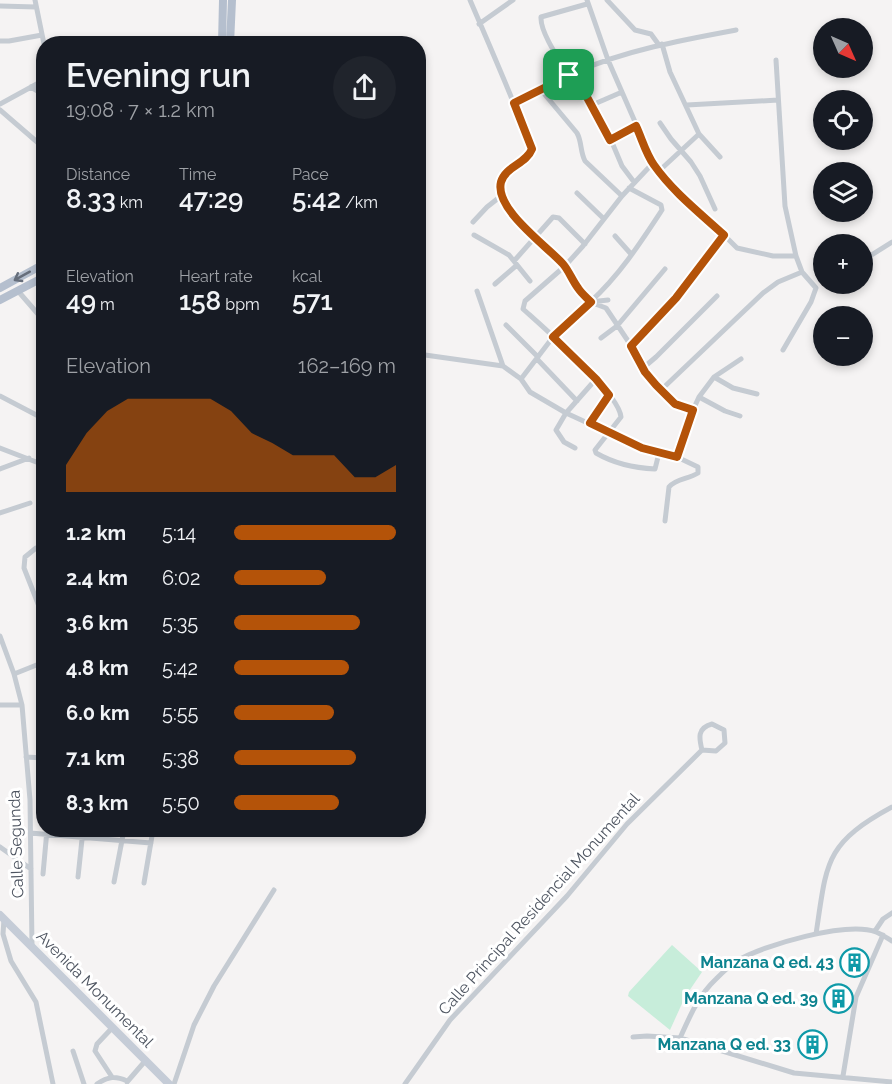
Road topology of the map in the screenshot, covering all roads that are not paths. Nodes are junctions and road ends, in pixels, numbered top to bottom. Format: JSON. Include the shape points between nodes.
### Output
{"nodes":[{"id":1,"x":223,"y":0,"type":"edge"},
{"id":2,"x":231,"y":0,"type":"edge"},
{"id":3,"x":470,"y":0,"type":"edge"},
{"id":4,"x":513,"y":0,"type":"edge"},
{"id":5,"x":607,"y":0,"type":"edge"},
{"id":6,"x":587,"y":2,"type":"edge"},
{"id":7,"x":36,"y":3,"type":"edge"},
{"id":8,"x":0,"y":6,"type":"edge"},
{"id":9,"x":480,"y":24,"type":"junction"},
{"id":10,"x":736,"y":30,"type":"dead end"},
{"id":11,"x":42,"y":34,"type":"joint"},
{"id":12,"x":222,"y":36,"type":"edge"},
{"id":13,"x":230,"y":36,"type":"edge"},
{"id":14,"x":0,"y":41,"type":"edge"},
{"id":15,"x":660,"y":45,"type":"junction"},
{"id":16,"x":608,"y":60,"type":"junction"},
{"id":17,"x":776,"y":60,"type":"dead end"},
{"id":18,"x":571,"y":74,"type":"junction"},
{"id":19,"x":36,"y":84,"type":"edge"},
{"id":20,"x":31,"y":87,"type":"junction"},
{"id":21,"x":36,"y":90,"type":"edge"},
{"id":22,"x":541,"y":90,"type":"junction"},
{"id":23,"x":622,"y":92,"type":"junction"},
{"id":24,"x":778,"y":100,"type":"junction"},
{"id":25,"x":514,"y":103,"type":"junction"},
{"id":26,"x":0,"y":104,"type":"edge"},
{"id":27,"x":592,"y":105,"type":"junction"},
{"id":28,"x":687,"y":105,"type":"junction"},
{"id":29,"x":0,"y":110,"type":"edge"},
{"id":30,"x":660,"y":123,"type":"dead end"},
{"id":31,"x":636,"y":126,"type":"junction"},
{"id":32,"x":699,"y":134,"type":"junction"},
{"id":33,"x":610,"y":140,"type":"junction"},
{"id":34,"x":36,"y":141,"type":"edge"},
{"id":35,"x":680,"y":152,"type":"junction"},
{"id":36,"x":720,"y":157,"type":"dead end"},
{"id":37,"x":653,"y":163,"type":"junction"},
{"id":38,"x":659,"y":171,"type":"junction"},
{"id":39,"x":634,"y":182,"type":"junction"},
{"id":40,"x":629,"y":188,"type":"junction"},
{"id":41,"x":577,"y":193,"type":"dead end"},
{"id":42,"x":501,"y":195,"type":"junction"},
{"id":43,"x":622,"y":196,"type":"junction"},
{"id":44,"x":715,"y":209,"type":"dead end"},
{"id":45,"x":604,"y":219,"type":"junction"},
{"id":46,"x":473,"y":222,"type":"dead end"},
{"id":47,"x":474,"y":235,"type":"dead end"},
{"id":48,"x":724,"y":235,"type":"junction"},
{"id":49,"x":615,"y":236,"type":"dead end"},
{"id":50,"x":535,"y":237,"type":"junction"},
{"id":51,"x":892,"y":242,"type":"edge"},
{"id":52,"x":585,"y":244,"type":"junction"},
{"id":53,"x":631,"y":254,"type":"junction"},
{"id":54,"x":873,"y":254,"type":"edge"},
{"id":55,"x":796,"y":256,"type":"junction"},
{"id":56,"x":515,"y":263,"type":"junction"},
{"id":57,"x":565,"y":266,"type":"junction"},
{"id":58,"x":36,"y":268,"type":"edge"},
{"id":59,"x":665,"y":269,"type":"dead end"},
{"id":60,"x":802,"y":272,"type":"junction"},
{"id":61,"x":36,"y":281,"type":"edge"},
{"id":62,"x":530,"y":281,"type":"dead end"},
{"id":63,"x":495,"y":284,"type":"dead end"},
{"id":64,"x":813,"y":285,"type":"edge"},
{"id":65,"x":0,"y":288,"type":"edge"},
{"id":66,"x":18,"y":291,"type":"junction"},
{"id":67,"x":477,"y":291,"type":"dead end"},
{"id":68,"x":814,"y":294,"type":"edge"},
{"id":69,"x":717,"y":296,"type":"dead end"},
{"id":70,"x":0,"y":300,"type":"edge"},
{"id":71,"x":609,"y":300,"type":"dead end"},
{"id":72,"x":591,"y":302,"type":"junction"},
{"id":73,"x":36,"y":312,"type":"edge"},
{"id":74,"x":506,"y":325,"type":"dead end"},
{"id":75,"x":617,"y":326,"type":"junction"},
{"id":76,"x":553,"y":337,"type":"junction"},
{"id":77,"x":601,"y":338,"type":"dead end"},
{"id":78,"x":631,"y":346,"type":"junction"},
{"id":79,"x":783,"y":350,"type":"dead end"},
{"id":80,"x":426,"y":355,"type":"edge"},
{"id":81,"x":537,"y":358,"type":"junction"},
{"id":82,"x":741,"y":359,"type":"dead end"},
{"id":83,"x":503,"y":366,"type":"junction"},
{"id":84,"x":643,"y":368,"type":"junction"},
{"id":85,"x":714,"y":377,"type":"junction"},
{"id":86,"x":521,"y":379,"type":"junction"},
{"id":87,"x":596,"y":379,"type":"junction"},
{"id":88,"x":661,"y":390,"type":"junction"},
{"id":89,"x":757,"y":394,"type":"dead end"},
{"id":90,"x":609,"y":395,"type":"junction"},
{"id":91,"x":0,"y":396,"type":"edge"},
{"id":92,"x":699,"y":397,"type":"junction"},
{"id":93,"x":577,"y":401,"type":"junction"},
{"id":94,"x":693,"y":410,"type":"junction"},
{"id":95,"x":566,"y":413,"type":"junction"},
{"id":96,"x":36,"y":414,"type":"edge"},
{"id":97,"x":740,"y":416,"type":"dead end"},
{"id":98,"x":590,"y":423,"type":"junction"},
{"id":99,"x":608,"y":433,"type":"junction"},
{"id":100,"x":0,"y":448,"type":"edge"},
{"id":101,"x":575,"y":448,"type":"dead end"},
{"id":102,"x":659,"y":453,"type":"junction"},
{"id":103,"x":677,"y":457,"type":"junction"},
{"id":104,"x":29,"y":458,"type":"junction"},
{"id":105,"x":36,"y":461,"type":"edge"},
{"id":106,"x":0,"y":469,"type":"edge"},
{"id":107,"x":30,"y":503,"type":"dead end"},
{"id":108,"x":0,"y":513,"type":"edge"},
{"id":109,"x":665,"y":520,"type":"dead end"},
{"id":110,"x":36,"y":548,"type":"edge"},
{"id":111,"x":36,"y":592,"type":"edge"},
{"id":112,"x":0,"y":636,"type":"edge"},
{"id":113,"x":36,"y":665,"type":"edge"},
{"id":114,"x":14,"y":674,"type":"junction"},
{"id":115,"x":0,"y":705,"type":"edge"},
{"id":116,"x":22,"y":705,"type":"junction"},
{"id":117,"x":702,"y":750,"type":"junction"},
{"id":118,"x":26,"y":757,"type":"junction"},
{"id":119,"x":36,"y":758,"type":"edge"},
{"id":120,"x":892,"y":807,"type":"edge"},
{"id":121,"x":30,"y":832,"type":"junction"},
{"id":122,"x":36,"y":832,"type":"edge"},
{"id":123,"x":47,"y":837,"type":"edge"},
{"id":124,"x":82,"y":837,"type":"joint"},
{"id":125,"x":123,"y":837,"type":"edge"},
{"id":126,"x":152,"y":837,"type":"edge"},
{"id":127,"x":123,"y":840,"type":"junction"},
{"id":128,"x":151,"y":843,"type":"junction"},
{"id":129,"x":0,"y":847,"type":"edge"},
{"id":130,"x":31,"y":869,"type":"junction"},
{"id":131,"x":43,"y":874,"type":"dead end"},
{"id":132,"x":78,"y":877,"type":"dead end"},
{"id":133,"x":114,"y":882,"type":"dead end"},
{"id":134,"x":144,"y":883,"type":"dead end"},
{"id":135,"x":274,"y":890,"type":"dead end"},
{"id":136,"x":892,"y":913,"type":"edge"},
{"id":137,"x":2,"y":917,"type":"edge"},
{"id":138,"x":875,"y":931,"type":"junction"},
{"id":139,"x":816,"y":934,"type":"junction"},
{"id":140,"x":883,"y":935,"type":"junction"},
{"id":141,"x":892,"y":940,"type":"edge"},
{"id":142,"x":32,"y":946,"type":"junction"},
{"id":143,"x":113,"y":1027,"type":"junction"},
{"id":144,"x":633,"y":1037,"type":"dead end"},
{"id":145,"x":680,"y":1038,"type":"junction"},
{"id":146,"x":73,"y":1051,"type":"dead end"},
{"id":147,"x":146,"y":1059,"type":"junction"},
{"id":148,"x":812,"y":1075,"type":"junction"},
{"id":149,"x":843,"y":1076,"type":"junction"},
{"id":150,"x":112,"y":1077,"type":"junction"},
{"id":151,"x":127,"y":1082,"type":"edge"},
{"id":152,"x":892,"y":1082,"type":"edge"},
{"id":153,"x":811,"y":1083,"type":"edge"},
{"id":154,"x":53,"y":1084,"type":"edge"},
{"id":155,"x":84,"y":1084,"type":"edge"},
{"id":156,"x":97,"y":1084,"type":"edge"},
{"id":157,"x":169,"y":1084,"type":"edge"},
{"id":158,"x":174,"y":1084,"type":"edge"},
{"id":159,"x":405,"y":1084,"type":"edge"}],
"edges":[{"from":1,"to":12,"type":"main road"},
{"from":2,"to":13,"type":"main road"},
{"from":3,"to":9,"type":"street"},
{"from":4,"to":9,"type":"street"},
{"from":5,"to":15,"type":"street","via":[[635,30],[651,34]]},
{"from":6,"to":16,"type":"street"},
{"from":6,"to":18,"type":"street","via":[[541,17]]},
{"from":7,"to":8,"type":"street"},
{"from":7,"to":11,"type":"street"},
{"from":9,"to":25,"type":"street"},
{"from":10,"to":15,"type":"street"},
{"from":11,"to":14,"type":"street"},
{"from":15,"to":16,"type":"street"},
{"from":15,"to":28,"type":"street"},
{"from":16,"to":18,"type":"street"},
{"from":16,"to":23,"type":"street"},
{"from":17,"to":24,"type":"street"},
{"from":18,"to":22,"type":"street"},
{"from":18,"to":27,"type":"street"},
{"from":19,"to":20,"type":"street"},
{"from":20,"to":21,"type":"street"},
{"from":20,"to":26,"type":"street"},
{"from":22,"to":25,"type":"street"},
{"from":22,"to":43,"type":"street","via":[[577,133],[585,161]]},
{"from":23,"to":27,"type":"street"},
{"from":23,"to":31,"type":"street"},
{"from":24,"to":28,"type":"street"},
{"from":24,"to":55,"type":"street","via":[[785,206]]},
{"from":25,"to":42,"type":"street","via":[[532,149],[529,156],[506,173]]},
{"from":27,"to":33,"type":"street"},
{"from":28,"to":32,"type":"street"},
{"from":29,"to":34,"type":"street"},
{"from":30,"to":35,"type":"street"},
{"from":31,"to":33,"type":"street"},
{"from":31,"to":37,"type":"street"},
{"from":32,"to":35,"type":"street"},
{"from":32,"to":36,"type":"street"},
{"from":33,"to":39,"type":"street"},
{"from":35,"to":38,"type":"street"},
{"from":35,"to":44,"type":"street","via":[[700,176]]},
{"from":37,"to":38,"type":"street"},
{"from":37,"to":39,"type":"street"},
{"from":38,"to":48,"type":"street"},
{"from":39,"to":40,"type":"street"},
{"from":40,"to":43,"type":"street"},
{"from":40,"to":53,"type":"street","via":[[661,205],[662,210]]},
{"from":41,"to":45,"type":"street"},
{"from":42,"to":46,"type":"street"},
{"from":42,"to":50,"type":"street"},
{"from":43,"to":45,"type":"street"},
{"from":45,"to":52,"type":"street"},
{"from":47,"to":56,"type":"street","via":[[509,255]]},
{"from":48,"to":55,"type":"street","via":[[737,248],[773,256]]},
{"from":48,"to":78,"type":"street","via":[[676,298]]},
{"from":49,"to":53,"type":"street"},
{"from":50,"to":52,"type":"street","via":[[553,217],[559,218]]},
{"from":50,"to":56,"type":"street"},
{"from":50,"to":57,"type":"street"},
{"from":51,"to":54,"type":"street"},
{"from":52,"to":57,"type":"street"},
{"from":53,"to":72,"type":"street"},
{"from":55,"to":60,"type":"street"},
{"from":56,"to":62,"type":"street"},
{"from":56,"to":63,"type":"street"},
{"from":57,"to":72,"type":"street"},
{"from":57,"to":76,"type":"street","via":[[525,301],[523,309]]},
{"from":58,"to":65,"type":"main road","one_way":true},
{"from":59,"to":75,"type":"street"},
{"from":60,"to":64,"type":"street"},
{"from":60,"to":88,"type":"street","via":[[763,293]]},
{"from":61,"to":66,"type":"main road"},
{"from":66,"to":70,"type":"main road"},
{"from":66,"to":73,"type":"street"},
{"from":67,"to":83,"type":"street"},
{"from":68,"to":79,"type":"street"},
{"from":69,"to":84,"type":"street"},
{"from":71,"to":72,"type":"street"},
{"from":72,"to":75,"type":"street","via":[[606,308]]},
{"from":72,"to":76,"type":"street"},
{"from":74,"to":81,"type":"street"},
{"from":75,"to":77,"type":"street"},
{"from":75,"to":78,"type":"street"},
{"from":76,"to":81,"type":"street"},
{"from":76,"to":87,"type":"street"},
{"from":78,"to":84,"type":"street"},
{"from":80,"to":83,"type":"street"},
{"from":81,"to":86,"type":"street"},
{"from":81,"to":93,"type":"street"},
{"from":82,"to":85,"type":"street"},
{"from":83,"to":86,"type":"street"},
{"from":84,"to":88,"type":"street"},
{"from":85,"to":89,"type":"street","via":[[733,388]]},
{"from":85,"to":92,"type":"street"},
{"from":86,"to":95,"type":"street","via":[[530,392]]},
{"from":87,"to":90,"type":"street"},
{"from":87,"to":93,"type":"street"},
{"from":88,"to":94,"type":"street","via":[[675,404]]},
{"from":90,"to":98,"type":"street"},
{"from":90,"to":99,"type":"street","via":[[621,417]]},
{"from":91,"to":96,"type":"street"},
{"from":92,"to":94,"type":"street"},
{"from":92,"to":97,"type":"street"},
{"from":93,"to":95,"type":"street"},
{"from":94,"to":103,"type":"street"},
{"from":95,"to":98,"type":"street"},
{"from":95,"to":101,"type":"street","via":[[556,430],[564,442]]},
{"from":98,"to":99,"type":"street"},
{"from":99,"to":102,"type":"street"},
{"from":99,"to":102,"type":"street","via":[[595,450],[611,462],[655,469]]},
{"from":100,"to":104,"type":"street"},
{"from":102,"to":103,"type":"street"},
{"from":103,"to":109,"type":"street","via":[[698,467],[698,473],[669,487]]},
{"from":104,"to":105,"type":"street"},
{"from":104,"to":106,"type":"street"},
{"from":107,"to":108,"type":"street"},
{"from":110,"to":111,"type":"street","via":[[25,557],[24,568]]},
{"from":112,"to":114,"type":"street","name":"Calle Segunda"},
{"from":113,"to":114,"type":"street"},
{"from":114,"to":116,"type":"street","name":"Calle Segunda"},
{"from":115,"to":116,"type":"street"},
{"from":116,"to":118,"type":"street","name":"Calle Segunda"},
{"from":117,"to":117,"type":"street","via":[[716,751],[723,746],[726,734],[721,727],[712,724],[701,731]]},
{"from":117,"to":159,"type":"street","name":"Calle Principal Residencial Monumental","via":[[627,824],[567,896],[450,1020]]},
{"from":118,"to":119,"type":"street"},
{"from":118,"to":121,"type":"street","name":"Calle Segunda"},
{"from":120,"to":139,"type":"street","via":[[864,822],[840,844],[826,873]]},
{"from":121,"to":122,"type":"street"},
{"from":121,"to":130,"type":"street","name":"Calle Segunda"},
{"from":123,"to":131,"type":"street"},
{"from":124,"to":127,"type":"street"},
{"from":124,"to":132,"type":"street"},
{"from":125,"to":127,"type":"street"},
{"from":126,"to":128,"type":"street"},
{"from":127,"to":128,"type":"street"},
{"from":127,"to":133,"type":"street"},
{"from":128,"to":134,"type":"street"},
{"from":129,"to":130,"type":"street"},
{"from":130,"to":142,"type":"street","name":"Calle Segunda"},
{"from":135,"to":158,"type":"street","via":[[214,986],[194,1025]]},
{"from":136,"to":138,"type":"street"},
{"from":137,"to":142,"type":"main road","name":"Avenida Monumental"},
{"from":137,"to":154,"type":"street","via":[[11,961],[36,1002]]},
{"from":138,"to":139,"type":"street"},
{"from":138,"to":140,"type":"street"},
{"from":139,"to":145,"type":"street","via":[[752,954],[730,967],[702,994]]},
{"from":140,"to":141,"type":"street"},
{"from":140,"to":149,"type":"street","via":[[856,997]]},
{"from":142,"to":143,"type":"main road","name":"Avenida Monumental"},
{"from":143,"to":147,"type":"main road","name":"Avenida Monumental"},
{"from":143,"to":150,"type":"street","via":[[97,1044],[95,1052]]},
{"from":144,"to":145,"type":"street"},
{"from":145,"to":148,"type":"street"},
{"from":146,"to":155,"type":"street"},
{"from":147,"to":151,"type":"street"},
{"from":147,"to":157,"type":"main road","name":"Avenida Monumental"},
{"from":148,"to":149,"type":"street"},
{"from":148,"to":153,"type":"street"},
{"from":149,"to":152,"type":"street"},
{"from":150,"to":151,"type":"street"},
{"from":150,"to":156,"type":"street"}]}
